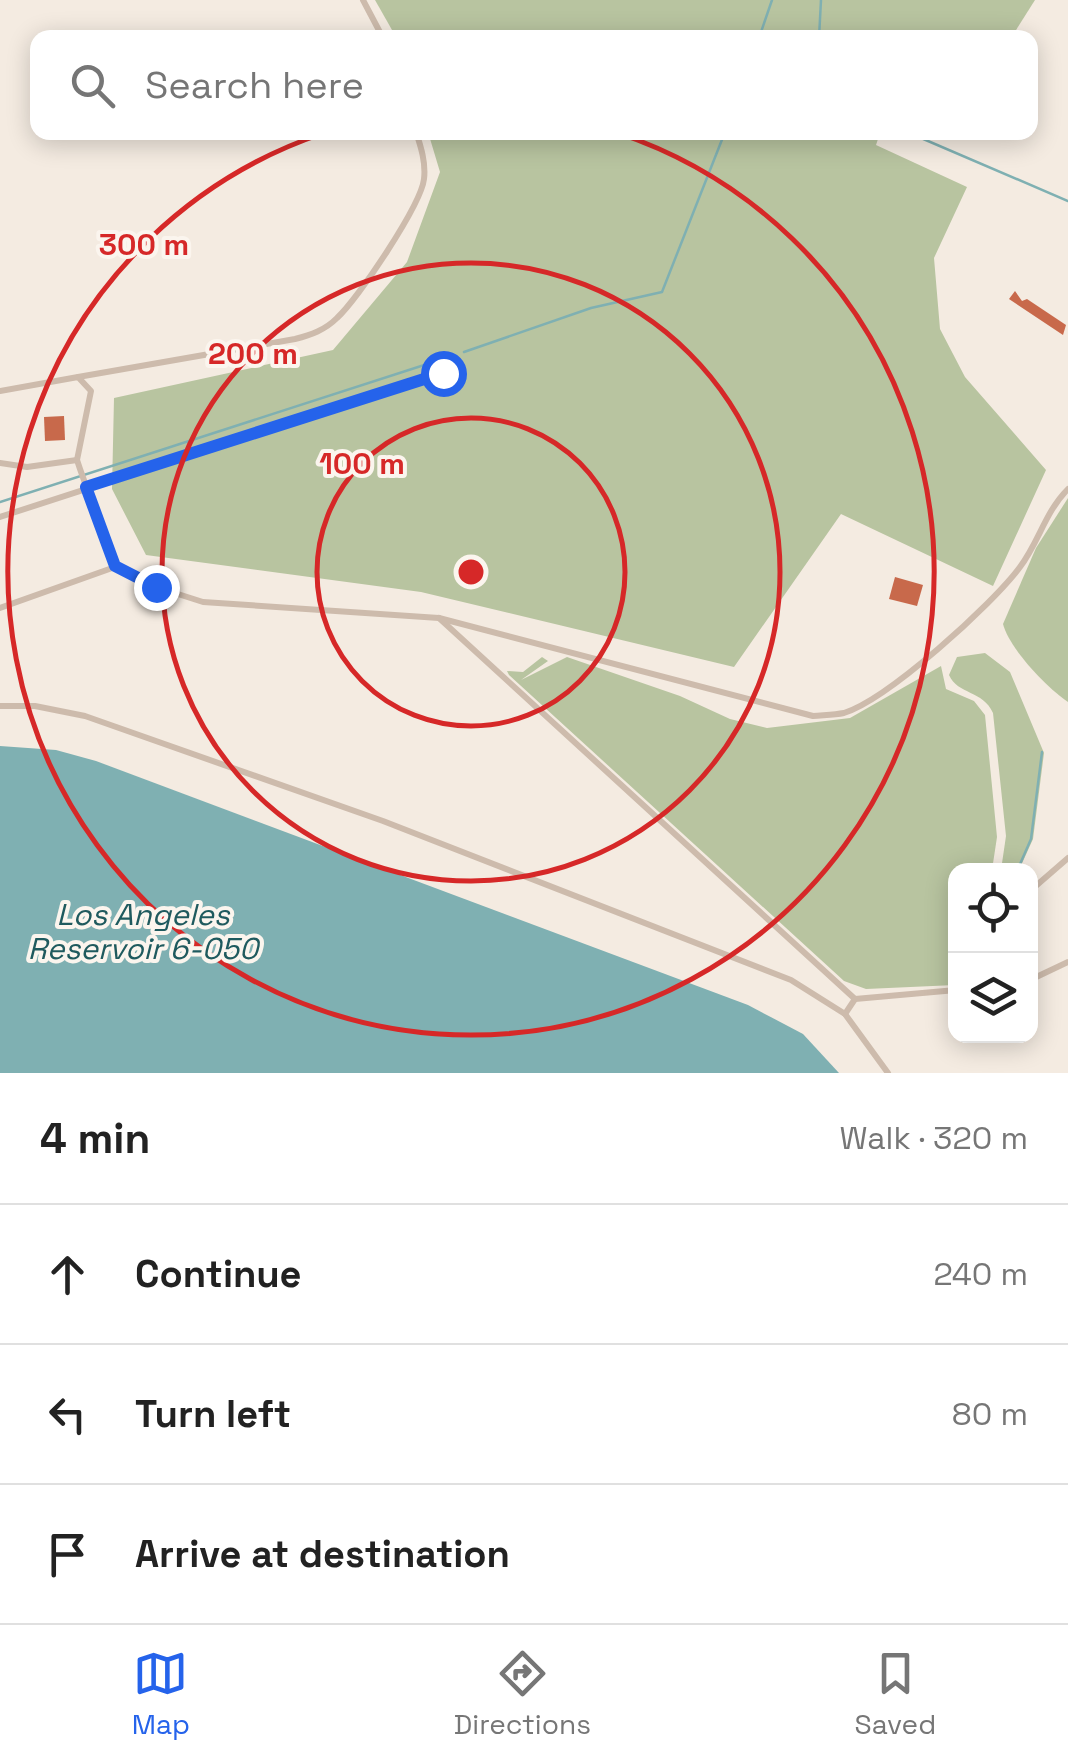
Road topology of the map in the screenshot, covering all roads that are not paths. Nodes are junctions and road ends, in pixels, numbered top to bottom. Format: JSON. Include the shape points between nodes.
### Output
{"nodes":[{"id":1,"x":363,"y":0,"type":"edge"},
{"id":2,"x":380,"y":30,"type":"edge"},
{"id":3,"x":417,"y":140,"type":"edge"},
{"id":4,"x":443,"y":373,"type":"dead end"},
{"id":5,"x":78,"y":377,"type":"junction"},
{"id":6,"x":0,"y":391,"type":"edge"},
{"id":7,"x":77,"y":460,"type":"junction"},
{"id":8,"x":0,"y":463,"type":"edge"},
{"id":9,"x":86,"y":485,"type":"junction"},
{"id":10,"x":1068,"y":490,"type":"edge"},
{"id":11,"x":0,"y":516,"type":"edge"},
{"id":12,"x":115,"y":566,"type":"junction"},
{"id":13,"x":0,"y":608,"type":"edge"},
{"id":14,"x":438,"y":618,"type":"junction"},
{"id":15,"x":0,"y":706,"type":"edge"},
{"id":16,"x":1068,"y":858,"type":"edge"},
{"id":17,"x":1038,"y":884,"type":"edge"},
{"id":18,"x":1068,"y":962,"type":"edge"},
{"id":19,"x":1038,"y":976,"type":"edge"},
{"id":20,"x":948,"y":991,"type":"edge"},
{"id":21,"x":855,"y":999,"type":"junction"},
{"id":22,"x":845,"y":1014,"type":"junction"},
{"id":23,"x":888,"y":1073,"type":"edge"}],
"edges":[{"from":1,"to":2,"type":"lane"},
{"from":3,"to":5,"type":"lane","via":[[424,180],[415,205],[336,320],[296,339]]},
{"from":4,"to":9,"type":"lane"},
{"from":5,"to":6,"type":"lane"},
{"from":5,"to":7,"type":"lane","via":[[91,391]]},
{"from":7,"to":8,"type":"lane","via":[[27,467]]},
{"from":7,"to":9,"type":"lane"},
{"from":9,"to":11,"type":"lane"},
{"from":9,"to":12,"type":"lane"},
{"from":10,"to":14,"type":"lane","via":[[984,610],[845,712],[813,716],[776,709]]},
{"from":12,"to":13,"type":"lane"},
{"from":12,"to":14,"type":"lane","via":[[203,602]]},
{"from":14,"to":21,"type":"lane"},
{"from":15,"to":22,"type":"lane","via":[[85,716],[364,814],[791,980]]},
{"from":16,"to":17,"type":"lane"},
{"from":18,"to":19,"type":"lane"},
{"from":20,"to":21,"type":"lane"},
{"from":21,"to":22,"type":"lane"},
{"from":22,"to":23,"type":"lane"}]}
